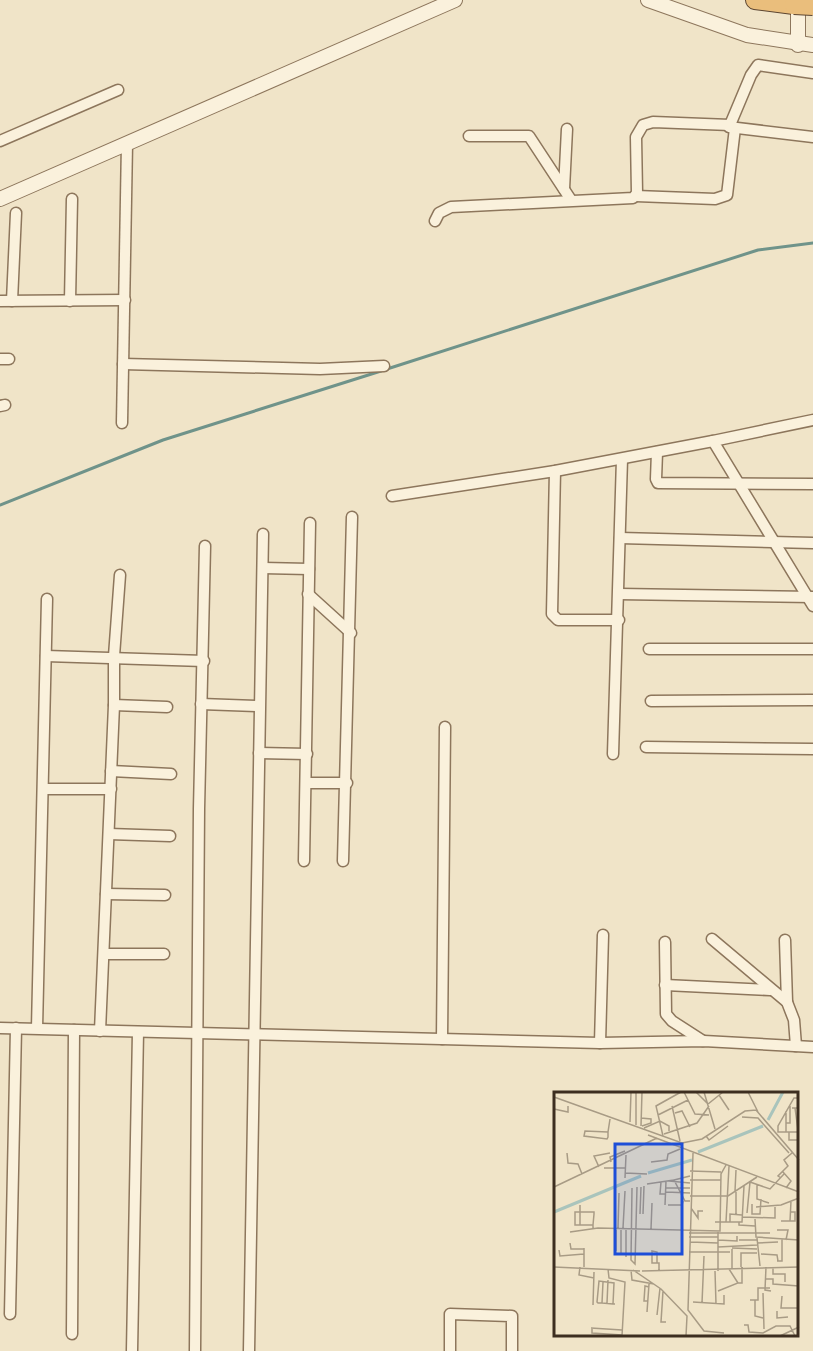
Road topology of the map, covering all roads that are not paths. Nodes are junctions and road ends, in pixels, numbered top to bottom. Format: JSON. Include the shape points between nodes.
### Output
{"nodes":[{"id":1,"x":455,"y":0,"type":"edge"},
{"id":2,"x":648,"y":0,"type":"edge"},
{"id":3,"x":755,"y":0,"type":"edge"},
{"id":4,"x":796,"y":3,"type":"edge"},
{"id":5,"x":813,"y":6,"type":"edge"},
{"id":6,"x":798,"y":45,"type":"junction"},
{"id":7,"x":813,"y":45,"type":"edge"},
{"id":8,"x":813,"y":73,"type":"edge"},
{"id":9,"x":118,"y":90,"type":"dead end"},
{"id":10,"x":730,"y":127,"type":"junction"},
{"id":11,"x":567,"y":129,"type":"dead end"},
{"id":12,"x":468,"y":136,"type":"dead end"},
{"id":13,"x":813,"y":137,"type":"edge"},
{"id":14,"x":0,"y":141,"type":"edge"},
{"id":15,"x":127,"y":143,"type":"junction"},
{"id":16,"x":564,"y":189,"type":"junction"},
{"id":17,"x":636,"y":196,"type":"junction"},
{"id":18,"x":0,"y":199,"type":"edge"},
{"id":19,"x":72,"y":199,"type":"dead end"},
{"id":20,"x":571,"y":200,"type":"junction"},
{"id":21,"x":16,"y":213,"type":"dead end"},
{"id":22,"x":435,"y":221,"type":"dead end"},
{"id":23,"x":124,"y":300,"type":"junction"},
{"id":24,"x":0,"y":301,"type":"edge"},
{"id":25,"x":12,"y":301,"type":"junction"},
{"id":26,"x":70,"y":301,"type":"junction"},
{"id":27,"x":123,"y":364,"type":"junction"},
{"id":28,"x":384,"y":366,"type":"dead end"},
{"id":29,"x":813,"y":420,"type":"edge"},
{"id":30,"x":122,"y":423,"type":"dead end"},
{"id":31,"x":713,"y":441,"type":"junction"},
{"id":32,"x":657,"y":452,"type":"junction"},
{"id":33,"x":622,"y":459,"type":"junction"},
{"id":34,"x":555,"y":471,"type":"junction"},
{"id":35,"x":737,"y":482,"type":"junction"},
{"id":36,"x":813,"y":483,"type":"edge"},
{"id":37,"x":392,"y":496,"type":"dead end"},
{"id":38,"x":352,"y":517,"type":"dead end"},
{"id":39,"x":310,"y":524,"type":"dead end"},
{"id":40,"x":263,"y":534,"type":"dead end"},
{"id":41,"x":620,"y":538,"type":"junction"},
{"id":42,"x":774,"y":542,"type":"junction"},
{"id":43,"x":813,"y":543,"type":"edge"},
{"id":44,"x":205,"y":546,"type":"dead end"},
{"id":45,"x":263,"y":568,"type":"junction"},
{"id":46,"x":309,"y":569,"type":"junction"},
{"id":47,"x":120,"y":575,"type":"dead end"},
{"id":48,"x":308,"y":594,"type":"junction"},
{"id":49,"x":619,"y":594,"type":"junction"},
{"id":50,"x":47,"y":598,"type":"dead end"},
{"id":51,"x":811,"y":600,"type":"edge"},
{"id":52,"x":619,"y":620,"type":"junction"},
{"id":53,"x":351,"y":633,"type":"junction"},
{"id":54,"x":813,"y":649,"type":"edge"},
{"id":55,"x":649,"y":650,"type":"dead end"},
{"id":56,"x":46,"y":656,"type":"junction"},
{"id":57,"x":114,"y":656,"type":"junction"},
{"id":58,"x":204,"y":661,"type":"junction"},
{"id":59,"x":813,"y":700,"type":"edge"},
{"id":60,"x":651,"y":701,"type":"dead end"},
{"id":61,"x":201,"y":704,"type":"junction"},
{"id":62,"x":114,"y":705,"type":"junction"},
{"id":63,"x":259,"y":706,"type":"junction"},
{"id":64,"x":167,"y":707,"type":"dead end"},
{"id":65,"x":445,"y":727,"type":"dead end"},
{"id":66,"x":646,"y":747,"type":"dead end"},
{"id":67,"x":813,"y":749,"type":"edge"},
{"id":68,"x":259,"y":753,"type":"junction"},
{"id":69,"x":307,"y":754,"type":"junction"},
{"id":70,"x":613,"y":754,"type":"dead end"},
{"id":71,"x":111,"y":771,"type":"junction"},
{"id":72,"x":171,"y":774,"type":"dead end"},
{"id":73,"x":306,"y":783,"type":"junction"},
{"id":74,"x":347,"y":783,"type":"junction"},
{"id":75,"x":44,"y":789,"type":"junction"},
{"id":76,"x":111,"y":789,"type":"junction"},
{"id":77,"x":109,"y":834,"type":"junction"},
{"id":78,"x":170,"y":836,"type":"dead end"},
{"id":79,"x":304,"y":861,"type":"dead end"},
{"id":80,"x":344,"y":861,"type":"dead end"},
{"id":81,"x":106,"y":894,"type":"junction"},
{"id":82,"x":165,"y":895,"type":"dead end"},
{"id":83,"x":603,"y":935,"type":"dead end"},
{"id":84,"x":712,"y":939,"type":"dead end"},
{"id":85,"x":785,"y":940,"type":"dead end"},
{"id":86,"x":665,"y":942,"type":"dead end"},
{"id":87,"x":104,"y":954,"type":"junction"},
{"id":88,"x":164,"y":954,"type":"dead end"},
{"id":89,"x":665,"y":985,"type":"junction"},
{"id":90,"x":770,"y":990,"type":"junction"},
{"id":91,"x":786,"y":1002,"type":"junction"},
{"id":92,"x":0,"y":1028,"type":"edge"},
{"id":93,"x":16,"y":1028,"type":"junction"},
{"id":94,"x":37,"y":1028,"type":"junction"},
{"id":95,"x":74,"y":1030,"type":"junction"},
{"id":96,"x":100,"y":1031,"type":"junction"},
{"id":97,"x":138,"y":1032,"type":"junction"},
{"id":98,"x":196,"y":1033,"type":"junction"},
{"id":99,"x":253,"y":1035,"type":"junction"},
{"id":100,"x":442,"y":1039,"type":"junction"},
{"id":101,"x":704,"y":1041,"type":"junction"},
{"id":102,"x":600,"y":1043,"type":"junction"},
{"id":103,"x":796,"y":1046,"type":"junction"},
{"id":104,"x":813,"y":1047,"type":"edge"},
{"id":105,"x":10,"y":1314,"type":"dead end"},
{"id":106,"x":72,"y":1334,"type":"dead end"},
{"id":107,"x":132,"y":1351,"type":"edge"},
{"id":108,"x":195,"y":1351,"type":"edge"},
{"id":109,"x":249,"y":1351,"type":"edge"},
{"id":110,"x":450,"y":1351,"type":"edge"},
{"id":111,"x":512,"y":1351,"type":"edge"}],
"edges":[{"from":1,"to":15,"type":"street"},
{"from":2,"to":6,"type":"street","via":[[709,24]]},
{"from":3,"to":4,"type":"highway"},
{"from":4,"to":5,"type":"highway","bridge":true},
{"from":4,"to":6,"type":"street"},
{"from":6,"to":7,"type":"street"},
{"from":8,"to":10,"type":"street","via":[[758,65],[750,75]]},
{"from":9,"to":14,"type":"street"},
{"from":10,"to":13,"type":"street"},
{"from":10,"to":17,"type":"street","via":[[727,195],[715,199]]},
{"from":10,"to":17,"type":"street","via":[[653,122],[643,125],[636,137]]},
{"from":11,"to":16,"type":"street"},
{"from":12,"to":16,"type":"street","via":[[529,136]]},
{"from":15,"to":18,"type":"street"},
{"from":15,"to":23,"type":"street"},
{"from":16,"to":20,"type":"street"},
{"from":17,"to":20,"type":"street","via":[[626,200]]},
{"from":19,"to":26,"type":"street"},
{"from":20,"to":22,"type":"street","via":[[451,207],[439,213]]},
{"from":21,"to":25,"type":"street"},
{"from":23,"to":26,"type":"street"},
{"from":23,"to":27,"type":"street"},
{"from":24,"to":25,"type":"street"},
{"from":25,"to":26,"type":"street"},
{"from":27,"to":28,"type":"street","via":[[320,369]]},
{"from":27,"to":30,"type":"street"},
{"from":29,"to":31,"type":"street"},
{"from":31,"to":32,"type":"street"},
{"from":31,"to":35,"type":"street"},
{"from":32,"to":33,"type":"street"},
{"from":32,"to":35,"type":"street","via":[[658,483]]},
{"from":33,"to":34,"type":"street"},
{"from":33,"to":41,"type":"street"},
{"from":34,"to":37,"type":"street"},
{"from":34,"to":52,"type":"street","via":[[552,614],[558,620]]},
{"from":35,"to":36,"type":"street"},
{"from":35,"to":42,"type":"street"},
{"from":38,"to":53,"type":"street"},
{"from":39,"to":46,"type":"street"},
{"from":40,"to":45,"type":"street"},
{"from":41,"to":42,"type":"street"},
{"from":41,"to":49,"type":"street"},
{"from":42,"to":43,"type":"street"},
{"from":42,"to":51,"type":"street"},
{"from":44,"to":58,"type":"street"},
{"from":45,"to":46,"type":"street"},
{"from":45,"to":63,"type":"street"},
{"from":46,"to":48,"type":"street"},
{"from":47,"to":57,"type":"street"},
{"from":48,"to":53,"type":"street"},
{"from":48,"to":69,"type":"street"},
{"from":49,"to":51,"type":"street"},
{"from":49,"to":52,"type":"street"},
{"from":50,"to":56,"type":"street"},
{"from":52,"to":70,"type":"street"},
{"from":53,"to":74,"type":"street"},
{"from":54,"to":55,"type":"street"},
{"from":56,"to":57,"type":"street"},
{"from":56,"to":75,"type":"street"},
{"from":57,"to":58,"type":"street"},
{"from":57,"to":62,"type":"street"},
{"from":58,"to":61,"type":"street"},
{"from":59,"to":60,"type":"street"},
{"from":61,"to":63,"type":"street"},
{"from":61,"to":98,"type":"street"},
{"from":62,"to":64,"type":"street"},
{"from":62,"to":71,"type":"street"},
{"from":63,"to":68,"type":"street"},
{"from":65,"to":100,"type":"street"},
{"from":66,"to":67,"type":"street"},
{"from":68,"to":69,"type":"street"},
{"from":68,"to":99,"type":"street"},
{"from":69,"to":73,"type":"street"},
{"from":71,"to":72,"type":"street"},
{"from":71,"to":76,"type":"street"},
{"from":73,"to":74,"type":"street"},
{"from":73,"to":79,"type":"street"},
{"from":74,"to":80,"type":"street"},
{"from":75,"to":76,"type":"street"},
{"from":75,"to":94,"type":"street"},
{"from":76,"to":77,"type":"street"},
{"from":77,"to":78,"type":"street"},
{"from":77,"to":81,"type":"street"},
{"from":81,"to":82,"type":"street"},
{"from":81,"to":87,"type":"street"},
{"from":83,"to":102,"type":"street"},
{"from":84,"to":90,"type":"street"},
{"from":85,"to":91,"type":"street"},
{"from":86,"to":89,"type":"street"},
{"from":87,"to":88,"type":"street"},
{"from":87,"to":96,"type":"street"},
{"from":89,"to":90,"type":"street"},
{"from":89,"to":101,"type":"street","via":[[666,1014]]},
{"from":90,"to":91,"type":"street"},
{"from":91,"to":103,"type":"street","via":[[794,1020]]},
{"from":92,"to":93,"type":"street"},
{"from":93,"to":94,"type":"street"},
{"from":93,"to":105,"type":"street"},
{"from":94,"to":95,"type":"street"},
{"from":95,"to":96,"type":"street"},
{"from":95,"to":106,"type":"street"},
{"from":96,"to":97,"type":"street"},
{"from":97,"to":98,"type":"street"},
{"from":97,"to":107,"type":"street"},
{"from":98,"to":99,"type":"street"},
{"from":98,"to":108,"type":"street","via":[[199,1046]]},
{"from":99,"to":100,"type":"street"},
{"from":99,"to":109,"type":"street"},
{"from":100,"to":102,"type":"street"},
{"from":101,"to":102,"type":"street"},
{"from":101,"to":103,"type":"street"},
{"from":103,"to":104,"type":"street"},
{"from":110,"to":111,"type":"street","via":[[450,1314],[512,1316]]}]}
